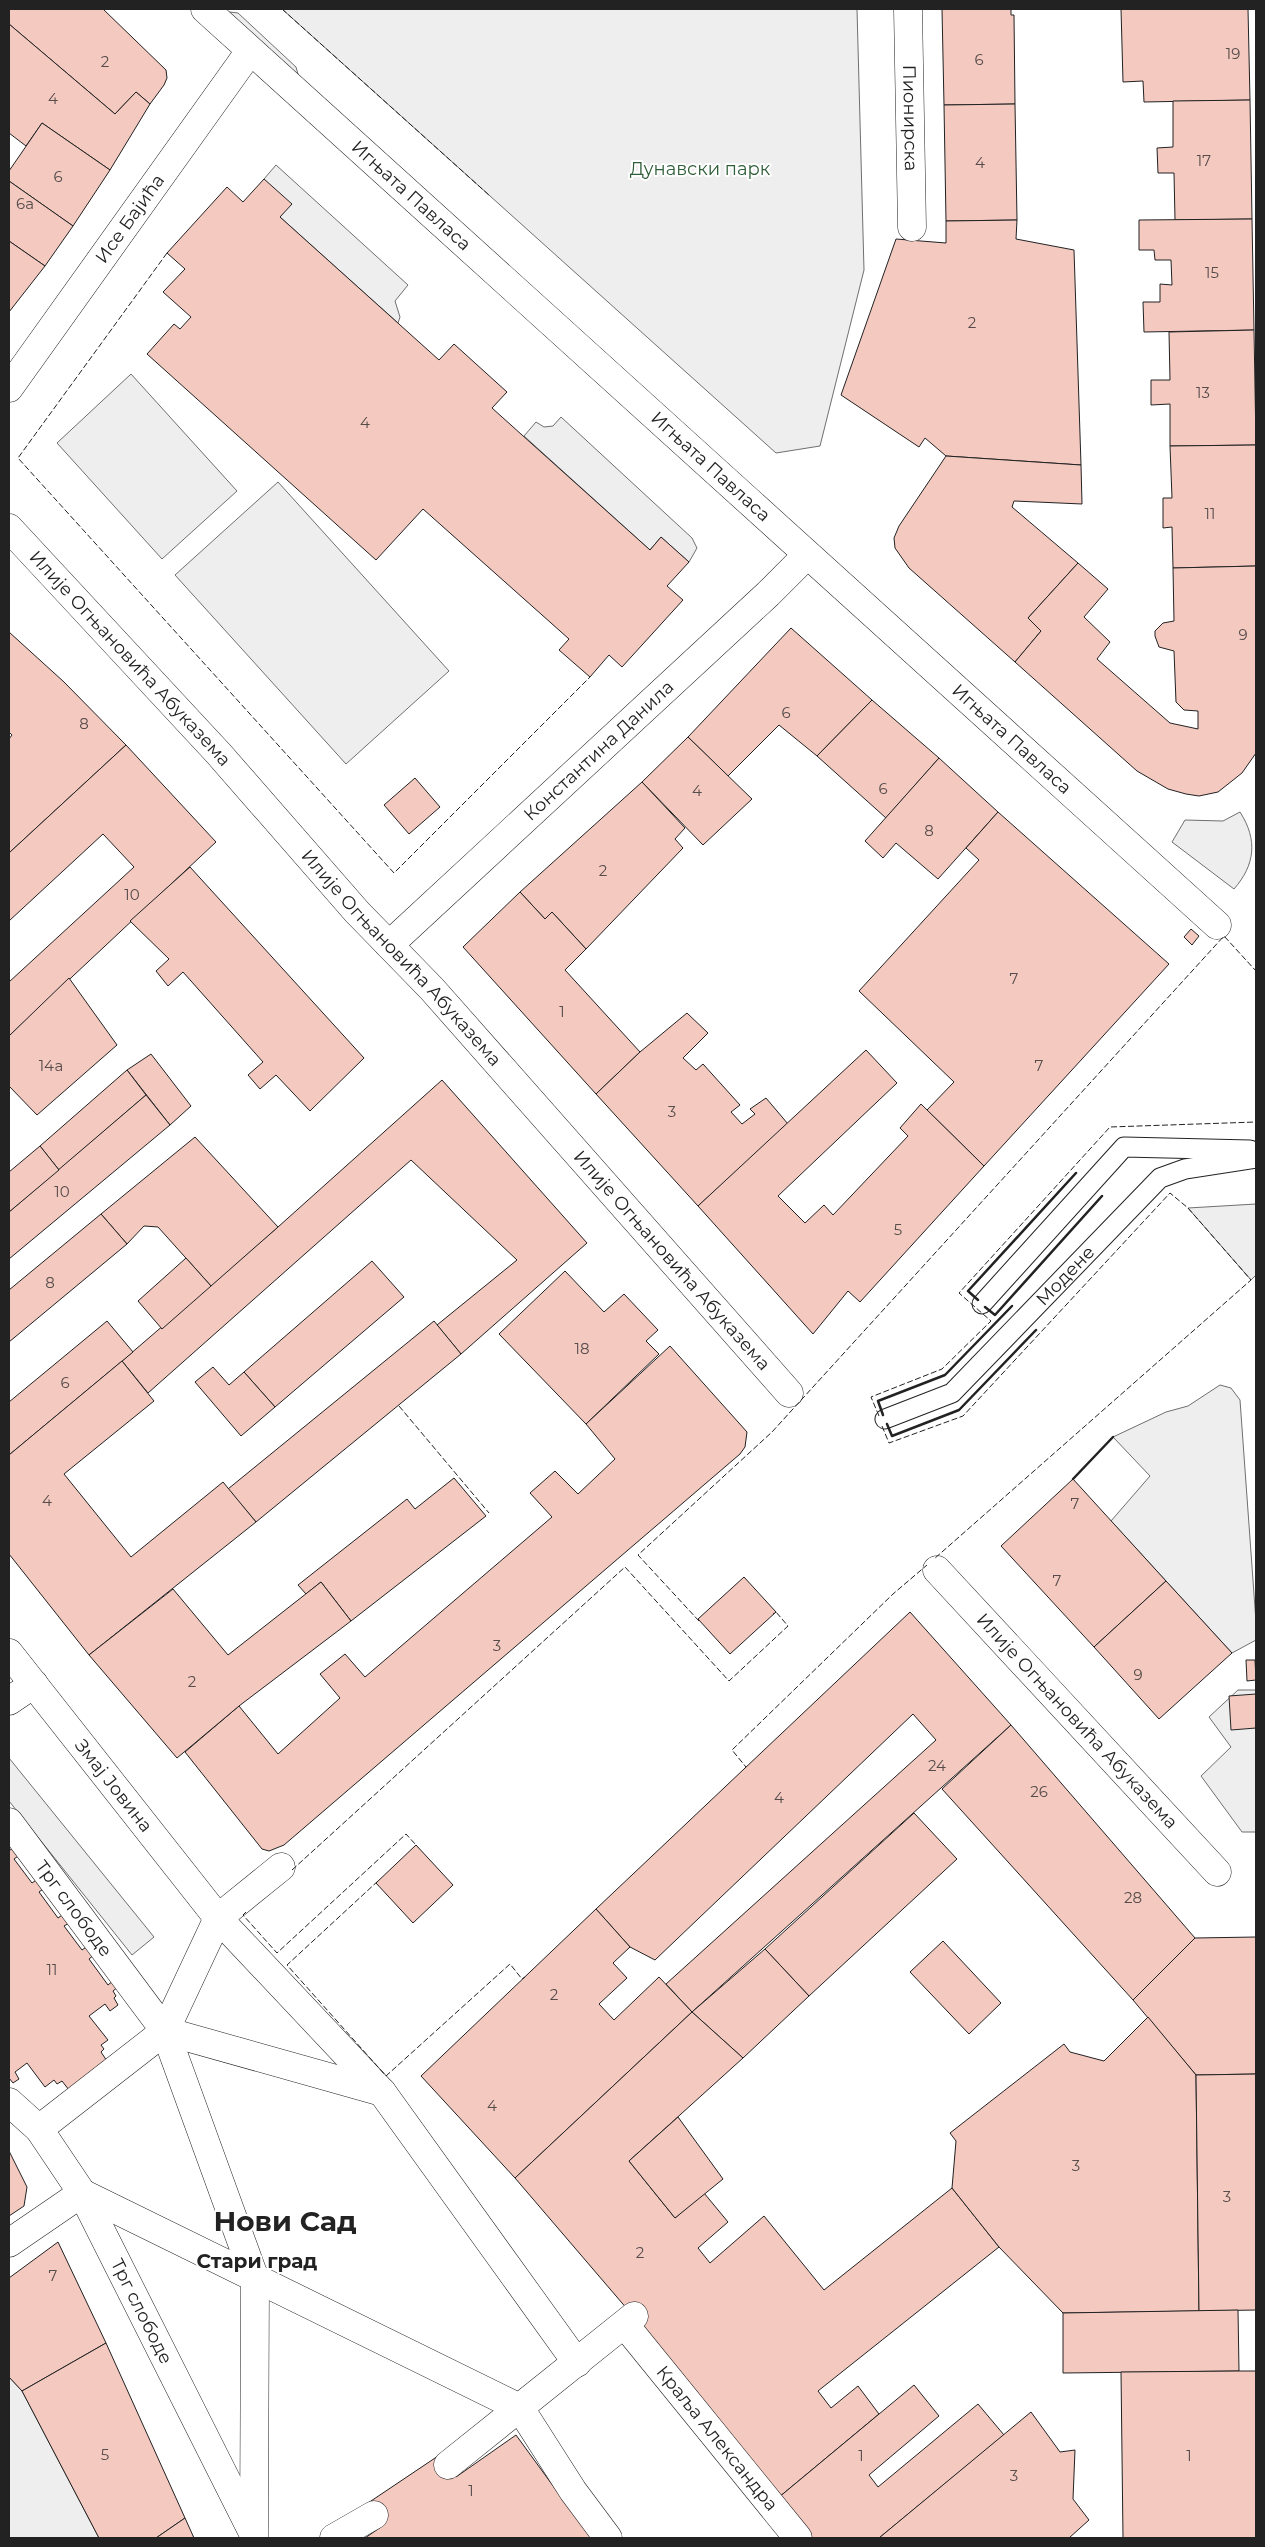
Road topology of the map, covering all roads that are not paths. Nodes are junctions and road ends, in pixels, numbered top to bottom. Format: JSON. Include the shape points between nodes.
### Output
{"nodes":[{"id":1,"x":205,"y":9,"type":"edge"},
{"id":2,"x":908,"y":9,"type":"edge"},
{"id":3,"x":250,"y":51,"type":"junction"},
{"id":4,"x":912,"y":227,"type":"dead end"},
{"id":5,"x":9,"y":388,"type":"edge"},
{"id":6,"x":9,"y":528,"type":"edge"},
{"id":7,"x":806,"y":556,"type":"junction"},
{"id":8,"x":1217,"y":925,"type":"dead end"},
{"id":9,"x":390,"y":945,"type":"junction"},
{"id":10,"x":1256,"y":1150,"type":"edge"},
{"id":11,"x":1256,"y":1158,"type":"edge"},
{"id":12,"x":982,"y":1304,"type":"dead end"},
{"id":13,"x":789,"y":1393,"type":"dead end"},
{"id":14,"x":885,"y":1419,"type":"dead end"},
{"id":15,"x":937,"y":1570,"type":"dead end"},
{"id":16,"x":9,"y":1653,"type":"edge"},
{"id":17,"x":34,"y":1684,"type":"junction"},
{"id":18,"x":9,"y":1701,"type":"edge"},
{"id":19,"x":9,"y":1822,"type":"edge"},
{"id":20,"x":281,"y":1867,"type":"dead end"},
{"id":21,"x":1217,"y":1872,"type":"dead end"},
{"id":22,"x":218,"y":1918,"type":"junction"},
{"id":23,"x":165,"y":2031,"type":"junction"},
{"id":24,"x":382,"y":2092,"type":"junction"},
{"id":25,"x":9,"y":2102,"type":"edge"},
{"id":26,"x":39,"y":2129,"type":"junction"},
{"id":27,"x":82,"y":2193,"type":"junction"},
{"id":28,"x":9,"y":2243,"type":"edge"},
{"id":29,"x":255,"y":2279,"type":"junction"},
{"id":30,"x":577,"y":2363,"type":"junction"},
{"id":31,"x":520,"y":2408,"type":"junction"},
{"id":32,"x":448,"y":2465,"type":"dead end"},
{"id":33,"x":374,"y":2515,"type":"dead end"},
{"id":34,"x":255,"y":2538,"type":"edge"},
{"id":35,"x":334,"y":2538,"type":"edge"},
{"id":36,"x":608,"y":2538,"type":"edge"},
{"id":37,"x":798,"y":2538,"type":"edge"}],
"edges":[{"from":1,"to":3,"type":"street","name":"Игњата Павласа"},
{"from":2,"to":4,"type":"street","name":"Пионирска"},
{"from":3,"to":5,"type":"street","name":"Исе Бајића"},
{"from":3,"to":7,"type":"street","name":"Игњата Павласа"},
{"from":6,"to":9,"type":"street","name":"Илије Огњановића Абуказема","via":[[219,754],[357,912]]},
{"from":7,"to":8,"type":"street","name":"Игњата Павласа"},
{"from":7,"to":9,"type":"street","name":"Константина Данила"},
{"from":9,"to":13,"type":"street","name":"Илије Огњановића Абуказема"},
{"from":10,"to":12,"type":"lane","via":[[1124,1147]]},
{"from":11,"to":14,"type":"lane","name":"Модене","via":[[1185,1169],[1160,1178],[952,1393]]},
{"from":15,"to":21,"type":"street","name":"Илије Огњановића Абуказема"},
{"from":16,"to":17,"type":"street","name":"Змај Јовина"},
{"from":17,"to":18,"type":"street"},
{"from":17,"to":22,"type":"street","name":"Змај Јовина"},
{"from":19,"to":23,"type":"street","name":"Трг слободе"},
{"from":20,"to":22,"type":"street"},
{"from":22,"to":23,"type":"street"},
{"from":22,"to":24,"type":"street"},
{"from":23,"to":24,"type":"street"},
{"from":23,"to":26,"type":"street"},
{"from":23,"to":29,"type":"street","name":"Трг слободе"},
{"from":24,"to":30,"type":"street"},
{"from":25,"to":26,"type":"street","name":"Трг слободе"},
{"from":26,"to":27,"type":"street","name":"Трг слободе"},
{"from":27,"to":28,"type":"street"},
{"from":27,"to":29,"type":"street"},
{"from":27,"to":34,"type":"street","name":"Трг слободе"},
{"from":29,"to":31,"type":"street"},
{"from":29,"to":34,"type":"street"},
{"from":30,"to":31,"type":"street"},
{"from":30,"to":37,"type":"street","name":"Краља Александра","via":[[632,2327]]},
{"from":31,"to":32,"type":"street"},
{"from":31,"to":36,"type":"street","via":[[573,2491]]},
{"from":33,"to":35,"type":"street"}]}
